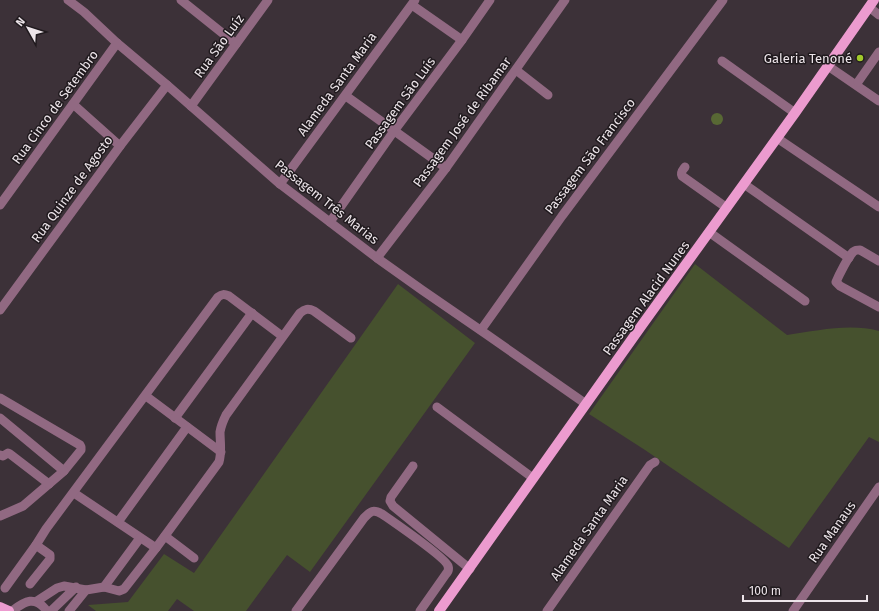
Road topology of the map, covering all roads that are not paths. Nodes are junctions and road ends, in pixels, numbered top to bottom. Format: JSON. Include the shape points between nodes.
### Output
{"nodes":[{"id":1,"x":68,"y":0,"type":"edge"},
{"id":2,"x":181,"y":0,"type":"edge"},
{"id":3,"x":268,"y":0,"type":"edge"},
{"id":4,"x":490,"y":0,"type":"edge"},
{"id":5,"x":565,"y":0,"type":"edge"},
{"id":6,"x":723,"y":0,"type":"edge"},
{"id":7,"x":414,"y":2,"type":"edge"},
{"id":8,"x":872,"y":4,"type":"edge"},
{"id":9,"x":879,"y":15,"type":"edge"},
{"id":10,"x":462,"y":40,"type":"junction"},
{"id":11,"x":117,"y":43,"type":"junction"},
{"id":12,"x":236,"y":44,"type":"junction"},
{"id":13,"x":879,"y":52,"type":"edge"},
{"id":14,"x":722,"y":61,"type":"dead end"},
{"id":15,"x":828,"y":66,"type":"junction"},
{"id":16,"x":516,"y":70,"type":"junction"},
{"id":17,"x":858,"y":82,"type":"dead end"},
{"id":18,"x":167,"y":86,"type":"junction"},
{"id":19,"x":548,"y":95,"type":"dead end"},
{"id":20,"x":346,"y":96,"type":"junction"},
{"id":21,"x":879,"y":101,"type":"edge"},
{"id":22,"x":73,"y":104,"type":"junction"},
{"id":23,"x":191,"y":106,"type":"junction"},
{"id":24,"x":795,"y":114,"type":"junction"},
{"id":25,"x":394,"y":131,"type":"junction"},
{"id":26,"x":777,"y":138,"type":"junction"},
{"id":27,"x":120,"y":146,"type":"junction"},
{"id":28,"x":685,"y":167,"type":"dead end"},
{"id":29,"x":446,"y":168,"type":"junction"},
{"id":30,"x":280,"y":184,"type":"junction"},
{"id":31,"x":744,"y":184,"type":"junction"},
{"id":32,"x":0,"y":205,"type":"edge"},
{"id":33,"x":879,"y":207,"type":"edge"},
{"id":34,"x":727,"y":208,"type":"junction"},
{"id":35,"x":330,"y":222,"type":"junction"},
{"id":36,"x":709,"y":232,"type":"junction"},
{"id":37,"x":377,"y":258,"type":"junction"},
{"id":38,"x":849,"y":258,"type":"junction"},
{"id":39,"x":879,"y":261,"type":"edge"},
{"id":40,"x":3,"y":299,"type":"edge"},
{"id":41,"x":805,"y":301,"type":"dead end"},
{"id":42,"x":879,"y":307,"type":"edge"},
{"id":43,"x":0,"y":310,"type":"edge"},
{"id":44,"x":252,"y":313,"type":"junction"},
{"id":45,"x":480,"y":330,"type":"junction"},
{"id":46,"x":282,"y":336,"type":"junction"},
{"id":47,"x":351,"y":338,"type":"dead end"},
{"id":48,"x":146,"y":396,"type":"junction"},
{"id":49,"x":0,"y":398,"type":"edge"},
{"id":50,"x":586,"y":404,"type":"junction"},
{"id":51,"x":437,"y":407,"type":"dead end"},
{"id":52,"x":0,"y":418,"type":"edge"},
{"id":53,"x":175,"y":418,"type":"junction"},
{"id":54,"x":187,"y":427,"type":"junction"},
{"id":55,"x":221,"y":452,"type":"junction"},
{"id":56,"x":0,"y":455,"type":"edge"},
{"id":57,"x":655,"y":462,"type":"dead end"},
{"id":58,"x":413,"y":466,"type":"dead end"},
{"id":59,"x":64,"y":471,"type":"junction"},
{"id":60,"x":533,"y":478,"type":"junction"},
{"id":61,"x":49,"y":484,"type":"junction"},
{"id":62,"x":879,"y":487,"type":"edge"},
{"id":63,"x":74,"y":492,"type":"junction"},
{"id":64,"x":0,"y":516,"type":"edge"},
{"id":65,"x":118,"y":522,"type":"junction"},
{"id":66,"x":165,"y":536,"type":"junction"},
{"id":67,"x":140,"y":538,"type":"junction"},
{"id":68,"x":36,"y":545,"type":"junction"},
{"id":69,"x":156,"y":548,"type":"junction"},
{"id":70,"x":194,"y":558,"type":"dead end"},
{"id":71,"x":470,"y":569,"type":"junction"},
{"id":72,"x":30,"y":584,"type":"dead end"},
{"id":73,"x":76,"y":587,"type":"junction"},
{"id":74,"x":104,"y":587,"type":"junction"},
{"id":75,"x":5,"y":588,"type":"dead end"},
{"id":76,"x":86,"y":590,"type":"junction"},
{"id":77,"x":37,"y":601,"type":"junction"},
{"id":78,"x":0,"y":607,"type":"edge"},
{"id":79,"x":11,"y":611,"type":"edge"},
{"id":80,"x":47,"y":611,"type":"edge"},
{"id":81,"x":51,"y":611,"type":"edge"},
{"id":82,"x":69,"y":611,"type":"edge"},
{"id":83,"x":296,"y":611,"type":"edge"},
{"id":84,"x":420,"y":611,"type":"edge"},
{"id":85,"x":440,"y":611,"type":"edge"},
{"id":86,"x":546,"y":611,"type":"edge"},
{"id":87,"x":793,"y":611,"type":"edge"}],
"edges":[{"from":1,"to":11,"type":"street","name":"Passagem Três Marias"},
{"from":2,"to":12,"type":"street"},
{"from":3,"to":12,"type":"street","name":"Rua São Luíz"},
{"from":4,"to":10,"type":"street","name":"Passagem São Luís"},
{"from":5,"to":16,"type":"street","name":"Passagem José de Ribamar"},
{"from":6,"to":45,"type":"street","name":"Passagem São Francisco"},
{"from":7,"to":10,"type":"street"},
{"from":7,"to":20,"type":"street","name":"Alameda Santa Maria"},
{"from":8,"to":9,"type":"street"},
{"from":8,"to":15,"type":"main road","name":"Passagem Alacid Nunes"},
{"from":10,"to":25,"type":"street","name":"Passagem São Luís"},
{"from":11,"to":18,"type":"street","name":"Passagem Três Marias"},
{"from":11,"to":22,"type":"street","name":"Rua Cinco de Setembro"},
{"from":12,"to":23,"type":"street","name":"Rua São Luíz"},
{"from":13,"to":17,"type":"street"},
{"from":14,"to":24,"type":"street"},
{"from":15,"to":21,"type":"street"},
{"from":15,"to":24,"type":"main road","name":"Passagem Alacid Nunes"},
{"from":16,"to":19,"type":"street"},
{"from":16,"to":29,"type":"street","name":"Passagem José de Ribamar"},
{"from":18,"to":23,"type":"street","name":"Passagem Três Marias"},
{"from":18,"to":27,"type":"street","name":"Rua Quinze de Agosto"},
{"from":20,"to":25,"type":"street"},
{"from":20,"to":30,"type":"street","name":"Alameda Santa Maria"},
{"from":22,"to":27,"type":"street"},
{"from":22,"to":32,"type":"street","name":"Rua Cinco de Setembro"},
{"from":23,"to":30,"type":"street","name":"Passagem Três Marias"},
{"from":24,"to":26,"type":"main road","name":"Passagem Alacid Nunes"},
{"from":25,"to":29,"type":"street"},
{"from":25,"to":35,"type":"street","name":"Passagem São Luís"},
{"from":26,"to":31,"type":"main road","name":"Passagem Alacid Nunes"},
{"from":26,"to":33,"type":"street"},
{"from":27,"to":40,"type":"street","name":"Rua Quinze de Agosto"},
{"from":28,"to":34,"type":"street","via":[[681,172],[682,176]]},
{"from":29,"to":37,"type":"street","name":"Passagem José de Ribamar"},
{"from":30,"to":35,"type":"street","name":"Passagem Três Marias"},
{"from":31,"to":34,"type":"main road","name":"Passagem Alacid Nunes"},
{"from":31,"to":38,"type":"street"},
{"from":34,"to":36,"type":"main road","name":"Passagem Alacid Nunes"},
{"from":35,"to":37,"type":"street","name":"Passagem Três Marias"},
{"from":36,"to":41,"type":"street"},
{"from":36,"to":50,"type":"main road","name":"Passagem Alacid Nunes"},
{"from":37,"to":45,"type":"street","name":"Passagem Três Marias"},
{"from":38,"to":39,"type":"street","via":[[856,250],[860,250]]},
{"from":38,"to":42,"type":"street","via":[[837,283]]},
{"from":40,"to":43,"type":"street","name":"Rua Quinze de Agosto"},
{"from":44,"to":46,"type":"street"},
{"from":44,"to":48,"type":"street","via":[[225,294],[218,297]]},
{"from":44,"to":53,"type":"street"},
{"from":45,"to":50,"type":"street","name":"Passagem Três Marias"},
{"from":46,"to":47,"type":"street","via":[[300,313],[309,309],[314,310]]},
{"from":46,"to":55,"type":"street","via":[[222,422]]},
{"from":48,"to":53,"type":"street"},
{"from":48,"to":63,"type":"street"},
{"from":49,"to":59,"type":"street","via":[[80,445],[81,450]]},
{"from":50,"to":60,"type":"main road","name":"Passagem Alacid Nunes"},
{"from":51,"to":60,"type":"street"},
{"from":52,"to":59,"type":"street"},
{"from":53,"to":54,"type":"street"},
{"from":54,"to":55,"type":"street"},
{"from":54,"to":65,"type":"street"},
{"from":55,"to":66,"type":"street","via":[[215,469]]},
{"from":56,"to":61,"type":"street","via":[[10,454]]},
{"from":57,"to":86,"type":"street","name":"Alameda Santa Maria","via":[[650,465]]},
{"from":58,"to":71,"type":"street","via":[[390,501]]},
{"from":59,"to":61,"type":"street"},
{"from":60,"to":71,"type":"main road","name":"Passagem Alacid Nunes"},
{"from":61,"to":64,"type":"street","via":[[23,506]]},
{"from":62,"to":87,"type":"street","name":"Rua Manaus"},
{"from":63,"to":65,"type":"street"},
{"from":63,"to":68,"type":"street"},
{"from":65,"to":67,"type":"street"},
{"from":66,"to":69,"type":"street"},
{"from":66,"to":70,"type":"street"},
{"from":67,"to":69,"type":"street"},
{"from":67,"to":74,"type":"street"},
{"from":68,"to":72,"type":"street","via":[[50,555],[50,559]]},
{"from":68,"to":75,"type":"street"},
{"from":69,"to":74,"type":"street","via":[[124,589],[119,591]]},
{"from":71,"to":85,"type":"main road","name":"Passagem Alacid Nunes"},
{"from":73,"to":76,"type":"street"},
{"from":73,"to":77,"type":"street","via":[[57,588]]},
{"from":73,"to":81,"type":"street"},
{"from":74,"to":76,"type":"street"},
{"from":76,"to":82,"type":"street"},
{"from":77,"to":79,"type":"street","via":[[22,603]]},
{"from":77,"to":80,"type":"street"},
{"from":78,"to":79,"type":"main road"},
{"from":83,"to":84,"type":"street","via":[[364,518],[372,511],[377,511],[388,518],[448,566],[446,574]]}]}
